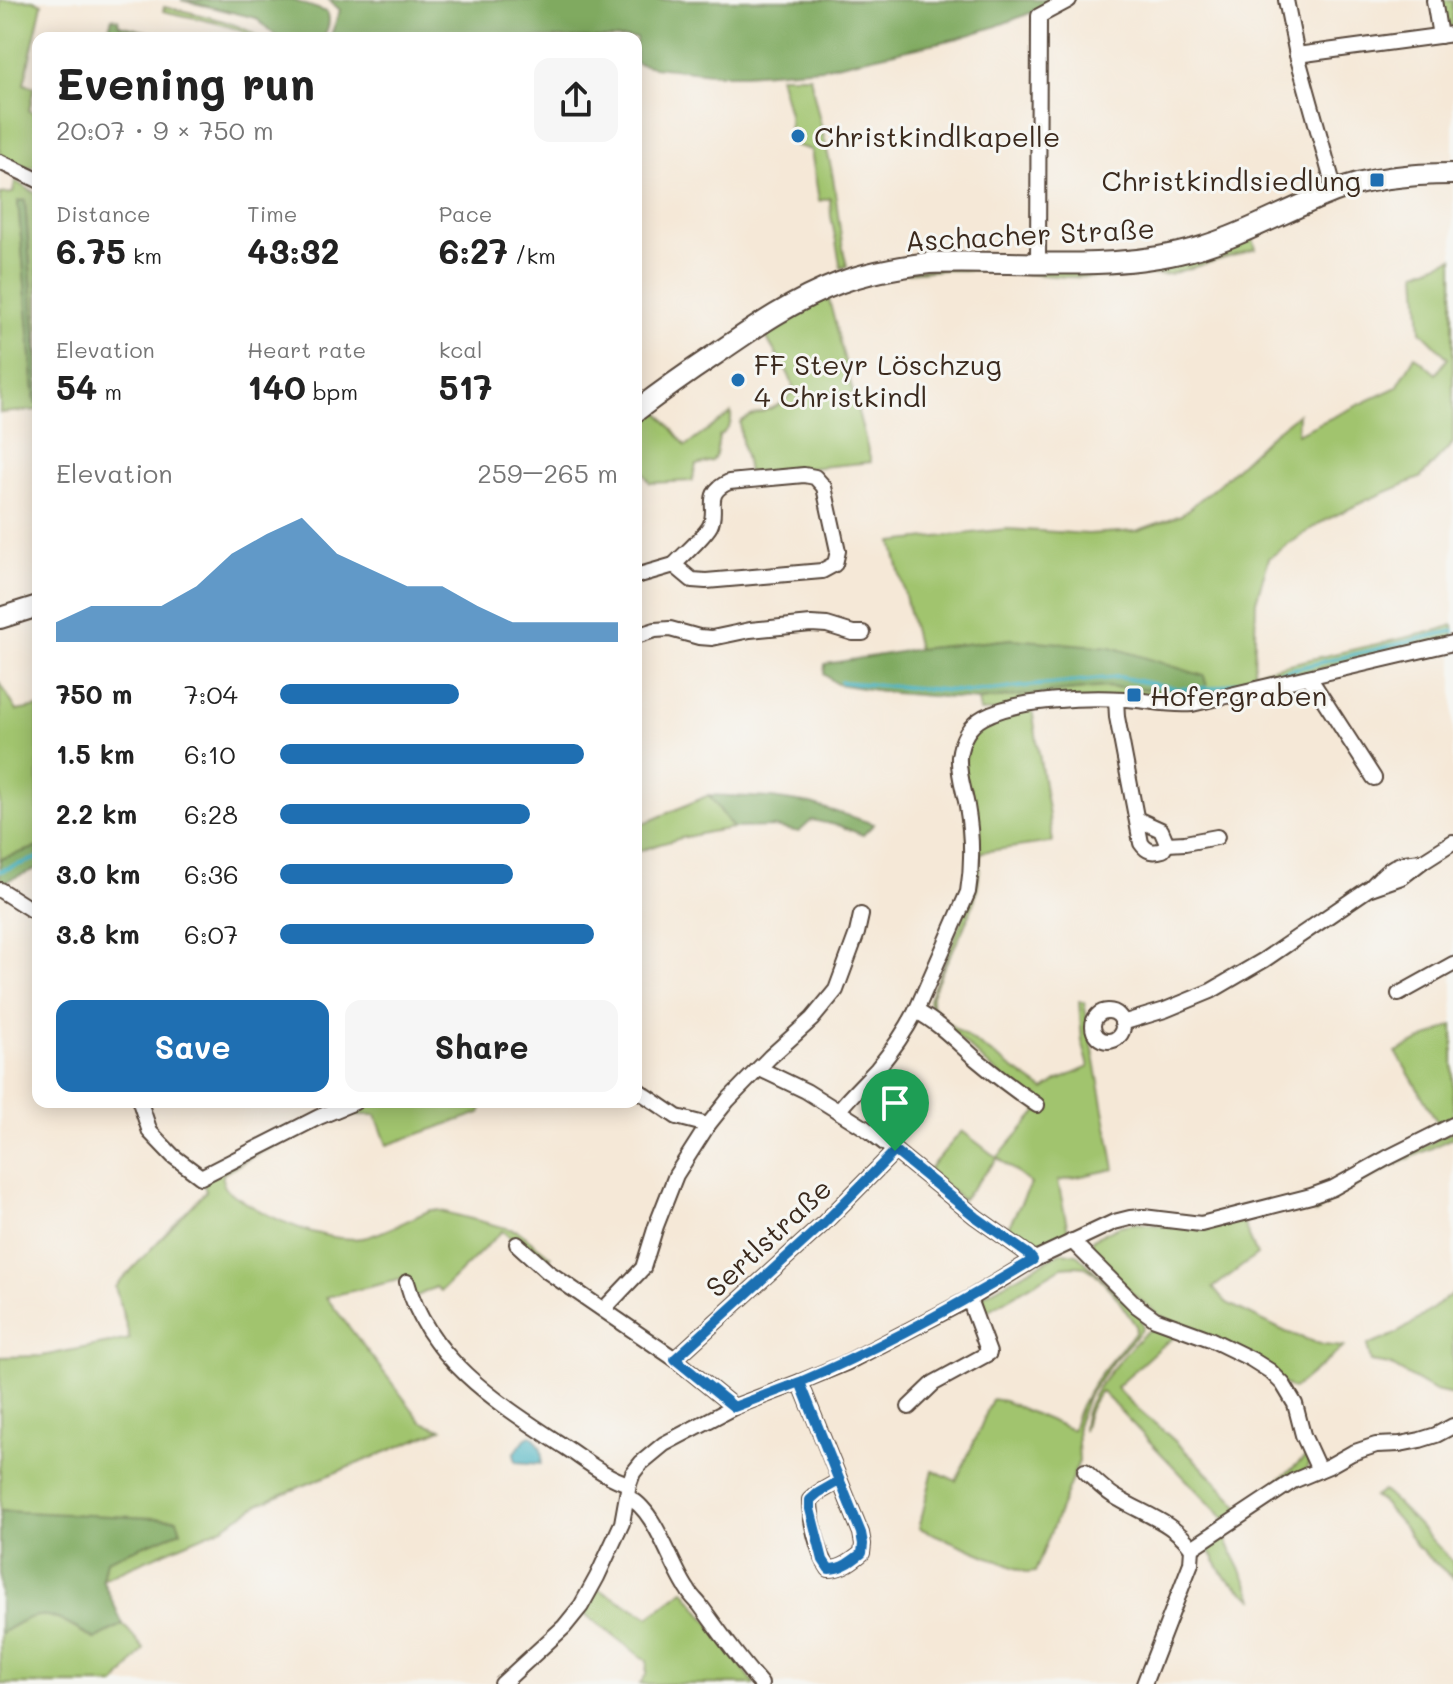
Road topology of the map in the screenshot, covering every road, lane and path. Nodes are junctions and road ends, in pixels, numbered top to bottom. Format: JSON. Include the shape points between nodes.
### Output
{"nodes":[{"id":1,"x":1069,"y":0,"type":"edge"},
{"id":2,"x":1286,"y":0,"type":"edge"},
{"id":3,"x":1434,"y":0,"type":"edge"},
{"id":4,"x":1446,"y":35,"type":"edge"},
{"id":5,"x":1297,"y":55,"type":"junction"},
{"id":6,"x":0,"y":162,"type":"edge"},
{"id":7,"x":1453,"y":174,"type":"edge"},
{"id":8,"x":32,"y":177,"type":"edge"},
{"id":9,"x":1335,"y":191,"type":"junction"},
{"id":10,"x":1038,"y":262,"type":"junction"},
{"id":11,"x":642,"y":406,"type":"edge"},
{"id":12,"x":674,"y":565,"type":"junction"},
{"id":13,"x":642,"y":574,"type":"edge"},
{"id":14,"x":32,"y":608,"type":"edge"},
{"id":15,"x":0,"y":618,"type":"edge"},
{"id":16,"x":863,"y":633,"type":"dead end"},
{"id":17,"x":642,"y":634,"type":"edge"},
{"id":18,"x":1453,"y":643,"type":"edge"},
{"id":19,"x":1309,"y":677,"type":"junction"},
{"id":20,"x":1116,"y":699,"type":"junction"},
{"id":21,"x":1374,"y":778,"type":"dead end"},
{"id":22,"x":1137,"y":819,"type":"junction"},
{"id":23,"x":1217,"y":837,"type":"dead end"},
{"id":24,"x":1453,"y":842,"type":"edge"},
{"id":25,"x":1167,"y":844,"type":"junction"},
{"id":26,"x":0,"y":890,"type":"edge"},
{"id":27,"x":32,"y":910,"type":"edge"},
{"id":28,"x":861,"y":915,"type":"dead end"},
{"id":29,"x":1453,"y":964,"type":"edge"},
{"id":30,"x":1399,"y":994,"type":"dead end"},
{"id":31,"x":916,"y":1011,"type":"junction"},
{"id":32,"x":1122,"y":1023,"type":"dead end"},
{"id":33,"x":760,"y":1069,"type":"junction"},
{"id":34,"x":642,"y":1093,"type":"edge"},
{"id":35,"x":1037,"y":1105,"type":"dead end"},
{"id":36,"x":142,"y":1108,"type":"edge"},
{"id":37,"x":341,"y":1108,"type":"edge"},
{"id":38,"x":838,"y":1111,"type":"junction"},
{"id":39,"x":708,"y":1125,"type":"junction"},
{"id":40,"x":1453,"y":1125,"type":"edge"},
{"id":41,"x":895,"y":1151,"type":"junction"},
{"id":42,"x":1072,"y":1241,"type":"junction"},
{"id":43,"x":517,"y":1244,"type":"dead end"},
{"id":44,"x":1033,"y":1260,"type":"junction"},
{"id":45,"x":407,"y":1282,"type":"dead end"},
{"id":46,"x":969,"y":1299,"type":"junction"},
{"id":47,"x":604,"y":1309,"type":"junction"},
{"id":48,"x":675,"y":1359,"type":"junction"},
{"id":49,"x":800,"y":1382,"type":"junction"},
{"id":50,"x":734,"y":1407,"type":"junction"},
{"id":51,"x":909,"y":1407,"type":"dead end"},
{"id":52,"x":1453,"y":1426,"type":"edge"},
{"id":53,"x":1319,"y":1470,"type":"junction"},
{"id":54,"x":1085,"y":1471,"type":"dead end"},
{"id":55,"x":839,"y":1481,"type":"junction"},
{"id":56,"x":628,"y":1490,"type":"junction"},
{"id":57,"x":1192,"y":1548,"type":"junction"},
{"id":58,"x":502,"y":1684,"type":"edge"},
{"id":59,"x":761,"y":1684,"type":"edge"},
{"id":60,"x":1144,"y":1684,"type":"edge"}],
"edges":[{"from":1,"to":10,"type":"street","via":[[1039,16]]},
{"from":2,"to":5,"type":"street"},
{"from":3,"to":4,"type":"street"},
{"from":4,"to":5,"type":"street"},
{"from":5,"to":9,"type":"street"},
{"from":6,"to":8,"type":"street"},
{"from":7,"to":9,"type":"street","name":"Aschacher Straße","via":[[1414,174]]},
{"from":9,"to":10,"type":"street","name":"Aschacher Straße","via":[[1244,232],[1179,253],[1131,261]]},
{"from":10,"to":11,"type":"street","name":"Aschacher Straße","via":[[929,263],[838,283],[755,327]]},
{"from":12,"to":12,"type":"street","via":[[692,580],[706,581],[822,571],[835,564],[838,551],[824,487],[804,475],[719,486],[712,521]]},
{"from":12,"to":13,"type":"street"},
{"from":14,"to":15,"type":"street"},
{"from":16,"to":17,"type":"street","via":[[811,624],[712,638],[670,629]]},
{"from":18,"to":19,"type":"street"},
{"from":19,"to":20,"type":"street","via":[[1192,704]]},
{"from":19,"to":21,"type":"street"},
{"from":20,"to":22,"type":"street"},
{"from":20,"to":31,"type":"street","via":[[1000,710],[982,718],[965,737],[959,760],[972,871],[968,892]]},
{"from":22,"to":25,"type":"street","via":[[1161,830]]},
{"from":22,"to":25,"type":"street","via":[[1145,848],[1158,852]]},
{"from":23,"to":25,"type":"street"},
{"from":24,"to":32,"type":"street","via":[[1423,861],[1398,863],[1368,889],[1211,991]]},
{"from":26,"to":27,"type":"street"},
{"from":28,"to":33,"type":"street","via":[[836,990]]},
{"from":29,"to":30,"type":"street"},
{"from":31,"to":35,"type":"street"},
{"from":31,"to":38,"type":"street","via":[[892,1051]]},
{"from":33,"to":38,"type":"street"},
{"from":33,"to":39,"type":"street"},
{"from":34,"to":39,"type":"street","via":[[677,1117]]},
{"from":36,"to":37,"type":"street","via":[[150,1132],[201,1177]]},
{"from":38,"to":41,"type":"street"},
{"from":39,"to":47,"type":"street","via":[[676,1175],[643,1268]]},
{"from":40,"to":42,"type":"street","via":[[1311,1196],[1201,1224],[1130,1218]]},
{"from":41,"to":44,"type":"street"},
{"from":41,"to":48,"type":"street","name":"Sertlstraße"},
{"from":42,"to":44,"type":"street"},
{"from":42,"to":53,"type":"street","via":[[1155,1319],[1210,1339],[1270,1371],[1295,1404]]},
{"from":43,"to":47,"type":"street"},
{"from":44,"to":46,"type":"street"},
{"from":45,"to":56,"type":"street","via":[[427,1328],[470,1379]]},
{"from":46,"to":49,"type":"street"},
{"from":46,"to":51,"type":"street","via":[[989,1353],[934,1383]]},
{"from":47,"to":48,"type":"street"},
{"from":48,"to":50,"type":"street"},
{"from":49,"to":50,"type":"street"},
{"from":49,"to":55,"type":"street"},
{"from":50,"to":56,"type":"street","via":[[664,1444],[633,1473]]},
{"from":52,"to":53,"type":"street","via":[[1420,1440],[1365,1447]]},
{"from":53,"to":57,"type":"street","via":[[1293,1481]]},
{"from":54,"to":57,"type":"street","via":[[1118,1498],[1166,1524]]},
{"from":55,"to":55,"type":"street","via":[[861,1533],[862,1553],[829,1569],[810,1500]]},
{"from":56,"to":58,"type":"street","via":[[622,1523],[581,1606]]},
{"from":56,"to":59,"type":"street","via":[[664,1543],[687,1590]]},
{"from":57,"to":60,"type":"street","via":[[1191,1563]]}]}
